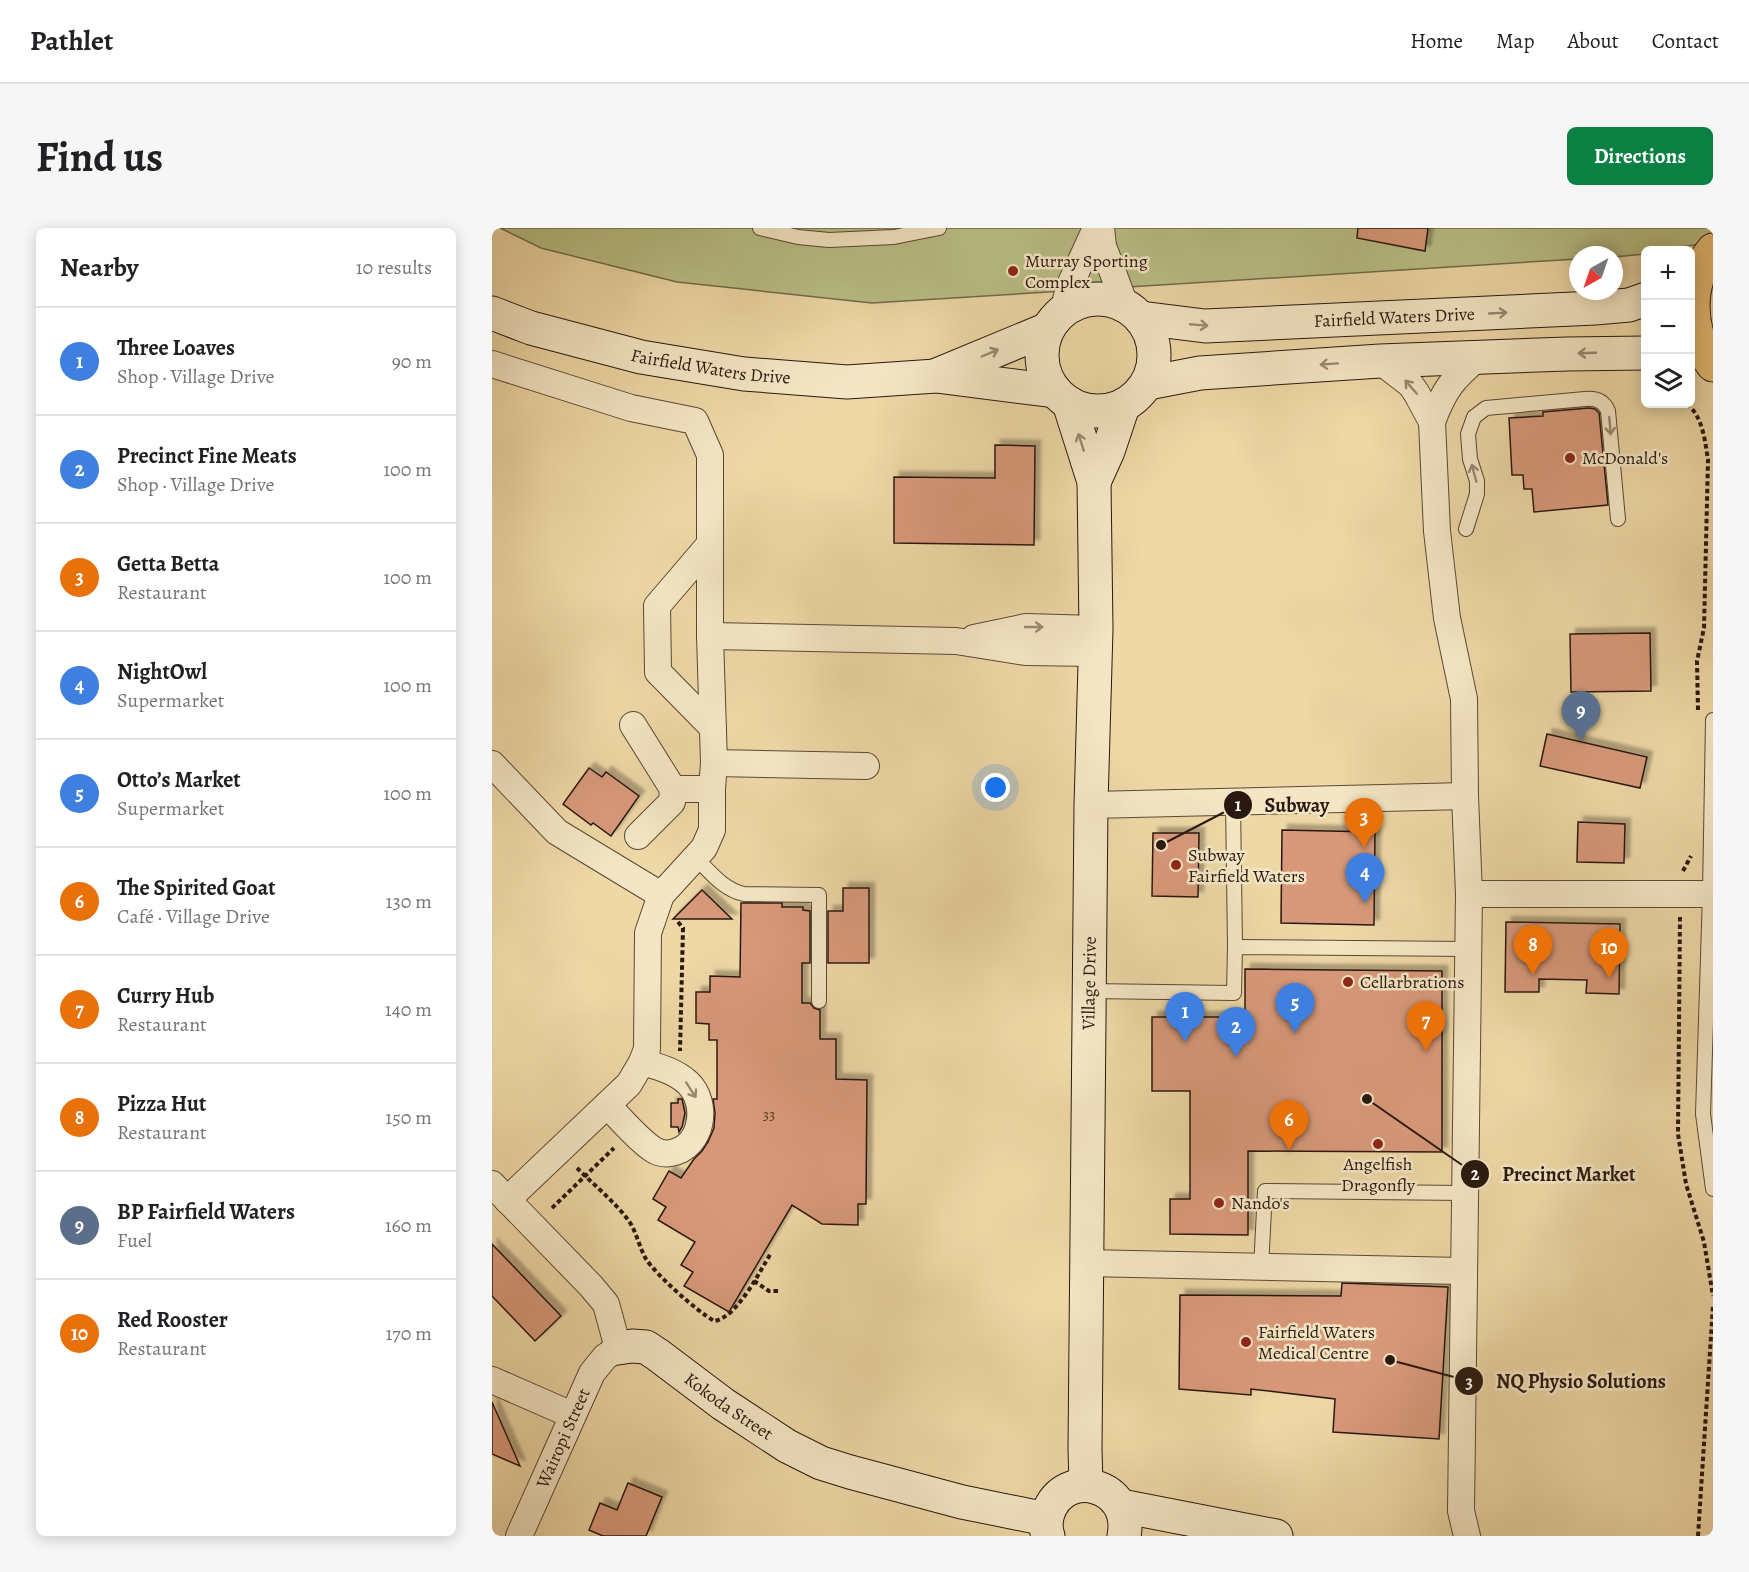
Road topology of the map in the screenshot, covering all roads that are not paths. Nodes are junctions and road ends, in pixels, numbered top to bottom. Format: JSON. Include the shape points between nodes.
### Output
{"nodes":[{"id":1,"x":760,"y":228,"type":"edge"},
{"id":2,"x":939,"y":228,"type":"edge"},
{"id":3,"x":1096,"y":228,"type":"edge"},
{"id":4,"x":1101,"y":228,"type":"edge"},
{"id":5,"x":1705,"y":258,"type":"edge"},
{"id":6,"x":1643,"y":300,"type":"edge"},
{"id":7,"x":1133,"y":312,"type":"junction"},
{"id":8,"x":492,"y":313,"type":"edge"},
{"id":9,"x":1056,"y":320,"type":"junction"},
{"id":10,"x":1641,"y":353,"type":"edge"},
{"id":11,"x":1479,"y":357,"type":"junction"},
{"id":12,"x":1702,"y":357,"type":"edge"},
{"id":13,"x":1380,"y":361,"type":"junction"},
{"id":14,"x":492,"y":364,"type":"edge"},
{"id":15,"x":936,"y":376,"type":"junction"},
{"id":16,"x":1148,"y":383,"type":"junction"},
{"id":17,"x":1062,"y":397,"type":"junction"},
{"id":18,"x":1123,"y":406,"type":"junction"},
{"id":19,"x":1432,"y":422,"type":"junction"},
{"id":20,"x":1095,"y":482,"type":"junction"},
{"id":21,"x":1617,"y":519,"type":"dead end"},
{"id":22,"x":1466,"y":529,"type":"dead end"},
{"id":23,"x":710,"y":544,"type":"junction"},
{"id":24,"x":710,"y":636,"type":"junction"},
{"id":25,"x":1096,"y":641,"type":"junction"},
{"id":26,"x":1713,"y":720,"type":"edge"},
{"id":27,"x":633,"y":725,"type":"dead end"},
{"id":28,"x":712,"y":728,"type":"junction"},
{"id":29,"x":714,"y":763,"type":"junction"},
{"id":30,"x":492,"y":764,"type":"edge"},
{"id":31,"x":866,"y":766,"type":"dead end"},
{"id":32,"x":672,"y":789,"type":"junction"},
{"id":33,"x":711,"y":789,"type":"junction"},
{"id":34,"x":1465,"y":796,"type":"junction"},
{"id":35,"x":1233,"y":801,"type":"junction"},
{"id":36,"x":1091,"y":805,"type":"junction"},
{"id":37,"x":638,"y":836,"type":"dead end"},
{"id":38,"x":696,"y":858,"type":"junction"},
{"id":39,"x":1469,"y":894,"type":"junction"},
{"id":40,"x":1710,"y":894,"type":"junction"},
{"id":41,"x":662,"y":895,"type":"junction"},
{"id":42,"x":1235,"y":947,"type":"junction"},
{"id":43,"x":1468,"y":949,"type":"junction"},
{"id":44,"x":1089,"y":991,"type":"junction"},
{"id":45,"x":819,"y":1001,"type":"dead end"},
{"id":46,"x":642,"y":1062,"type":"junction"},
{"id":47,"x":607,"y":1105,"type":"junction"},
{"id":48,"x":1713,"y":1189,"type":"edge"},
{"id":49,"x":500,"y":1192,"type":"edge"},
{"id":50,"x":1464,"y":1193,"type":"junction"},
{"id":51,"x":1086,"y":1263,"type":"junction"},
{"id":52,"x":1261,"y":1268,"type":"junction"},
{"id":53,"x":1463,"y":1271,"type":"junction"},
{"id":54,"x":618,"y":1348,"type":"junction"},
{"id":55,"x":492,"y":1380,"type":"edge"},
{"id":56,"x":572,"y":1415,"type":"junction"},
{"id":57,"x":1086,"y":1485,"type":"junction"},
{"id":58,"x":1461,"y":1511,"type":"junction"},
{"id":59,"x":1123,"y":1521,"type":"edge"},
{"id":60,"x":1047,"y":1527,"type":"edge"},
{"id":61,"x":519,"y":1536,"type":"edge"},
{"id":62,"x":1276,"y":1536,"type":"edge"},
{"id":63,"x":1444,"y":1536,"type":"edge"},
{"id":64,"x":1467,"y":1536,"type":"edge"}],
"edges":[{"from":1,"to":2,"type":"lane","via":[[798,237],[849,240]]},
{"from":3,"to":9,"type":"street"},
{"from":4,"to":7,"type":"street","via":[[1103,246]]},
{"from":5,"to":12,"type":"main road","via":[[1693,300],[1694,328]]},
{"from":7,"to":6,"type":"street","name":"Fairfield Waters Drive","one_way":true,"via":[[1205,326],[1595,308]]},
{"from":7,"to":9,"type":"street","via":[[1110,300],[1093,299],[1077,303]]},
{"from":7,"to":16,"type":"street","via":[[1150,333],[1155,350]]},
{"from":8,"to":15,"type":"street","name":"Fairfield Waters Drive","via":[[641,357],[744,374],[847,382]]},
{"from":15,"to":9,"type":"street","name":"Fairfield Waters Drive","one_way":true},
{"from":9,"to":17,"type":"street","via":[[1043,344],[1042,361],[1046,376]]},
{"from":10,"to":11,"type":"street","one_way":true},
{"from":11,"to":13,"type":"street"},
{"from":11,"to":19,"type":"street","via":[[1451,382]]},
{"from":13,"to":16,"type":"street","one_way":true,"via":[[1200,372]]},
{"from":19,"to":13,"type":"street","one_way":true,"via":[[1411,385]]},
{"from":14,"to":23,"type":"street","via":[[631,408],[695,421],[710,455]]},
{"from":15,"to":17,"type":"street","name":"Fairfield Waters Drive"},
{"from":16,"to":18,"type":"street"},
{"from":17,"to":18,"type":"street","via":[[1086,410],[1105,411]]},
{"from":20,"to":17,"type":"street","name":"Village Drive","one_way":true},
{"from":18,"to":20,"type":"street","name":"Village Drive"},
{"from":19,"to":34,"type":"street","via":[[1446,618],[1464,699]]},
{"from":20,"to":25,"type":"street","name":"Village Drive"},
{"from":22,"to":21,"type":"lane","one_way":true,"via":[[1477,494],[1468,434],[1474,417],[1486,408],[1591,398],[1604,404],[1609,416]]},
{"from":23,"to":24,"type":"street"},
{"from":23,"to":28,"type":"street","via":[[657,606],[658,672]]},
{"from":24,"to":25,"type":"street","via":[[956,641],[1026,627]]},
{"from":24,"to":28,"type":"street"},
{"from":25,"to":36,"type":"street","name":"Village Drive"},
{"from":26,"to":40,"type":"lane"},
{"from":27,"to":32,"type":"street"},
{"from":28,"to":29,"type":"street"},
{"from":29,"to":31,"type":"street"},
{"from":29,"to":33,"type":"street"},
{"from":30,"to":41,"type":"street","via":[[557,832]]},
{"from":32,"to":33,"type":"street"},
{"from":32,"to":37,"type":"street","via":[[672,802]]},
{"from":33,"to":38,"type":"street","via":[[712,830]]},
{"from":34,"to":35,"type":"street"},
{"from":34,"to":39,"type":"street"},
{"from":35,"to":36,"type":"street"},
{"from":35,"to":42,"type":"lane"},
{"from":36,"to":44,"type":"street","name":"Village Drive"},
{"from":38,"to":41,"type":"street"},
{"from":38,"to":45,"type":"lane","via":[[727,888],[737,892],[819,895]]},
{"from":39,"to":40,"type":"street"},
{"from":39,"to":43,"type":"street"},
{"from":40,"to":48,"type":"lane","via":[[1703,1114]]},
{"from":41,"to":46,"type":"street","via":[[648,933],[647,1049]]},
{"from":42,"to":43,"type":"lane"},
{"from":42,"to":44,"type":"lane","via":[[1234,993]]},
{"from":43,"to":50,"type":"street"},
{"from":44,"to":51,"type":"street","name":"Village Drive"},
{"from":46,"to":47,"type":"street","via":[[629,1084]]},
{"from":46,"to":47,"type":"street","one_way":true,"via":[[668,1070],[695,1092],[699,1121],[696,1137],[688,1147],[666,1154],[654,1150]]},
{"from":47,"to":49,"type":"street","via":[[559,1151]]},
{"from":49,"to":54,"type":"street","via":[[606,1304]]},
{"from":50,"to":52,"type":"lane","via":[[1265,1191]]},
{"from":50,"to":53,"type":"street"},
{"from":51,"to":52,"type":"street"},
{"from":51,"to":57,"type":"street","name":"Village Drive"},
{"from":52,"to":53,"type":"street"},
{"from":53,"to":58,"type":"street"},
{"from":54,"to":56,"type":"street","name":"Wairopi Street","via":[[592,1373]]},
{"from":54,"to":60,"type":"street","name":"Kokoda Street","via":[[646,1347],[723,1404],[821,1463]]},
{"from":55,"to":56,"type":"street"},
{"from":56,"to":61,"type":"street","name":"Wairopi Street"},
{"from":57,"to":59,"type":"street","via":[[1115,1498]]},
{"from":57,"to":60,"type":"street","via":[[1060,1495],[1051,1505]]},
{"from":58,"to":63,"type":"street"},
{"from":58,"to":64,"type":"street"},
{"from":59,"to":62,"type":"street"}]}
